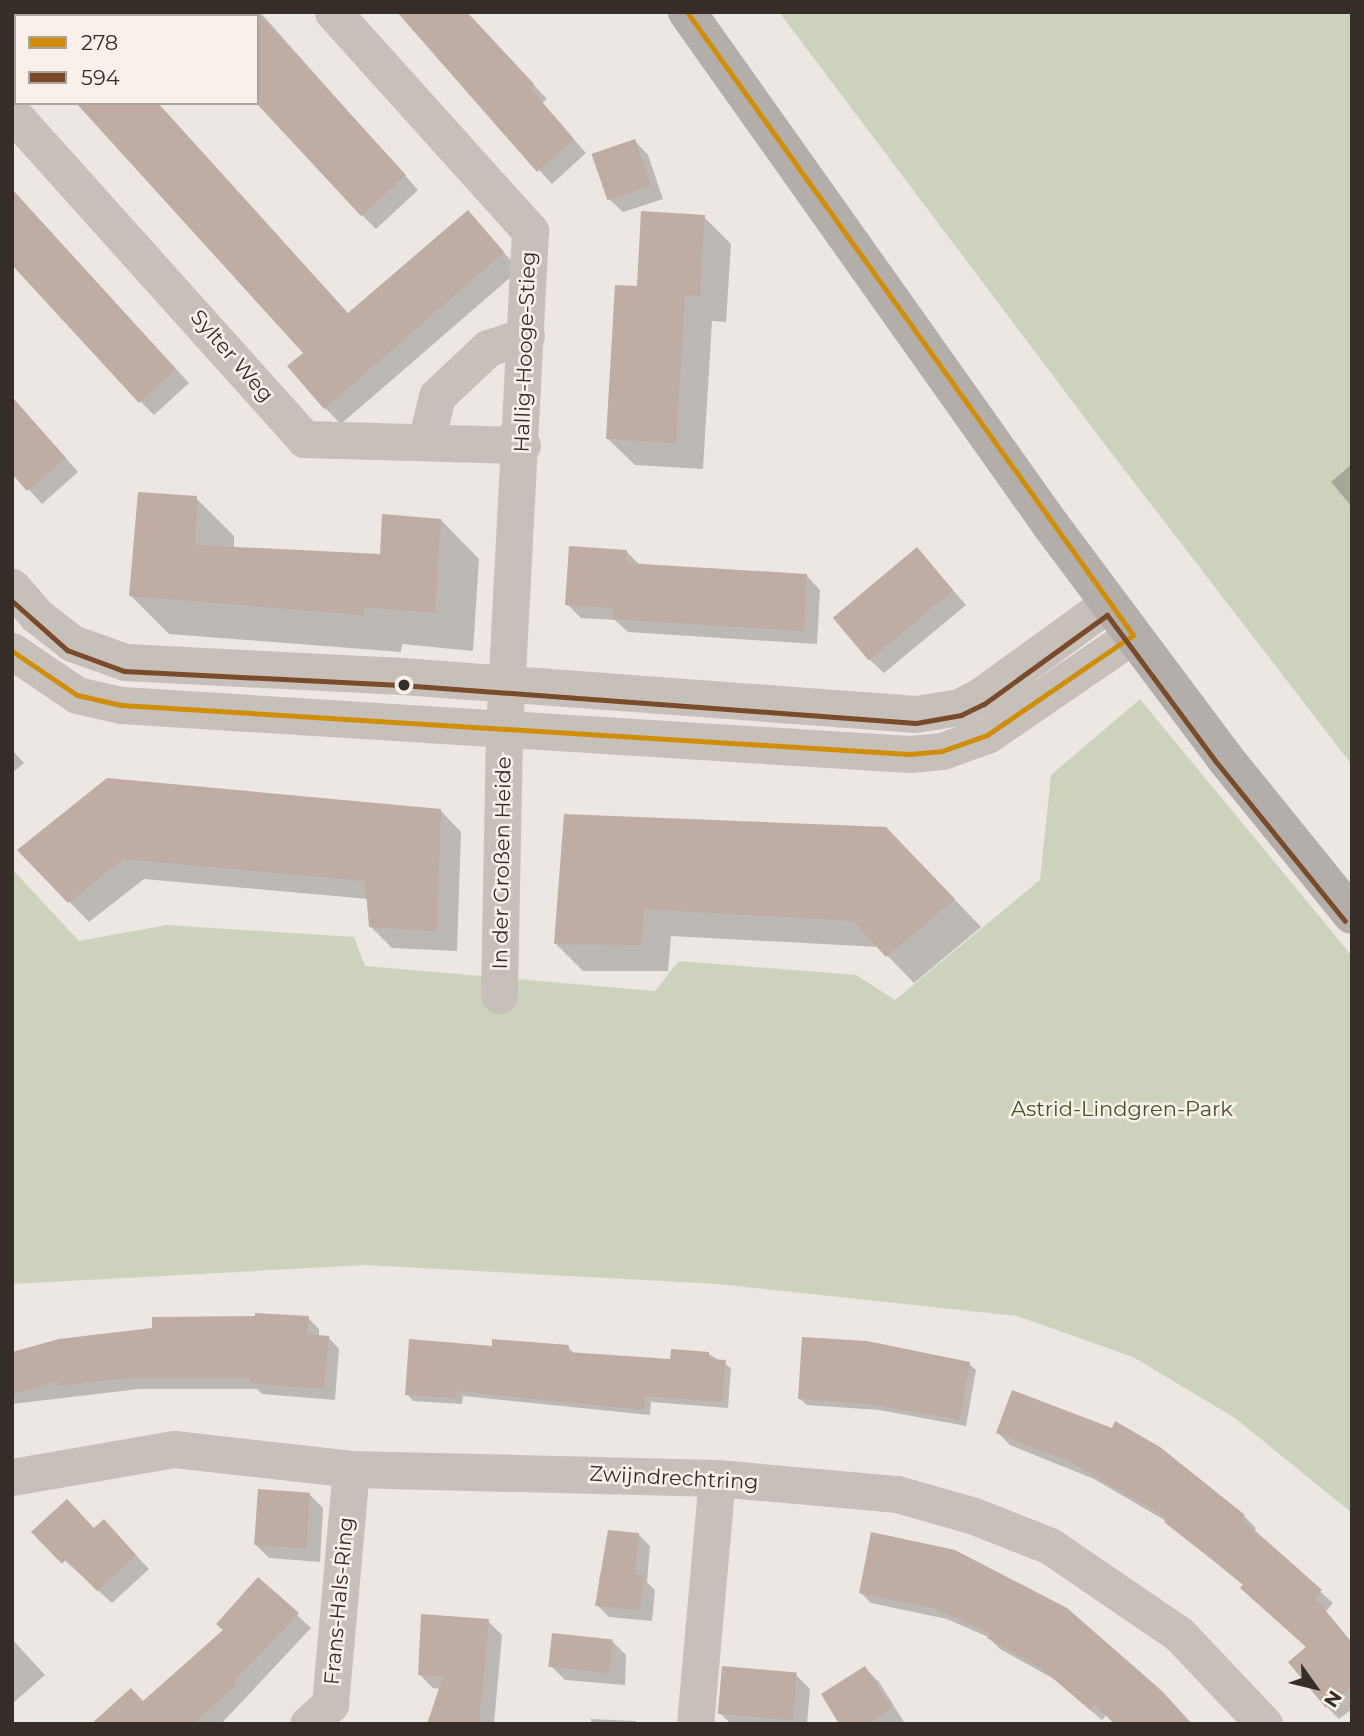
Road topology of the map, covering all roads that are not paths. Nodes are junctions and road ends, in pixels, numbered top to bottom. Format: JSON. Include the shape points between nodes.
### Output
{"nodes":[{"id":1,"x":333,"y":12,"type":"edge"},
{"id":2,"x":687,"y":12,"type":"edge"},
{"id":3,"x":12,"y":113,"type":"edge"},
{"id":4,"x":526,"y":336,"type":"junction"},
{"id":5,"x":426,"y":442,"type":"junction"},
{"id":6,"x":522,"y":445,"type":"junction"},
{"id":7,"x":12,"y":587,"type":"edge"},
{"id":8,"x":1109,"y":603,"type":"junction"},
{"id":9,"x":1133,"y":635,"type":"junction"},
{"id":10,"x":12,"y":651,"type":"edge"},
{"id":11,"x":507,"y":683,"type":"junction"},
{"id":12,"x":504,"y":732,"type":"junction"},
{"id":13,"x":1352,"y":915,"type":"edge"},
{"id":14,"x":499,"y":995,"type":"dead end"},
{"id":15,"x":351,"y":1469,"type":"junction"},
{"id":16,"x":12,"y":1478,"type":"edge"},
{"id":17,"x":717,"y":1478,"type":"junction"},
{"id":18,"x":326,"y":1717,"type":"edge"},
{"id":19,"x":695,"y":1724,"type":"edge"},
{"id":20,"x":1264,"y":1724,"type":"edge"}],
"edges":[{"from":1,"to":4,"type":"street","name":"Hallig-Hooge-Stieg","via":[[530,230]]},
{"from":2,"to":8,"type":"main road"},
{"from":3,"to":5,"type":"street","name":"Sylter Weg","via":[[304,439]]},
{"from":4,"to":5,"type":"street","via":[[488,348],[437,396]]},
{"from":4,"to":6,"type":"street","name":"Hallig-Hooge-Stieg"},
{"from":5,"to":6,"type":"street","name":"Sylter Weg"},
{"from":6,"to":11,"type":"street","name":"Hallig-Hooge-Stieg"},
{"from":7,"to":11,"type":"street","via":[[36,615],[72,643],[125,662]]},
{"from":8,"to":9,"type":"main road"},
{"from":8,"to":11,"type":"street","via":[[1004,682],[959,707],[935,712]]},
{"from":9,"to":12,"type":"street","name":"In der Großen Heide","via":[[987,736],[942,751],[871,753]]},
{"from":9,"to":13,"type":"main road"},
{"from":10,"to":12,"type":"street","name":"In der Großen Heide","via":[[55,684],[96,702]]},
{"from":11,"to":12,"type":"street","name":"In der Großen Heide"},
{"from":12,"to":14,"type":"street","name":"In der Großen Heide"},
{"from":15,"to":16,"type":"street","name":"Zwijndrechtring","via":[[174,1449]]},
{"from":15,"to":17,"type":"street","name":"Zwijndrechtring"},
{"from":15,"to":18,"type":"street","name":"Frans-Hals-Ring"},
{"from":17,"to":19,"type":"street"},
{"from":17,"to":20,"type":"street","name":"Zwijndrechtring","via":[[897,1494],[974,1516],[1050,1546],[1179,1634]]}]}
